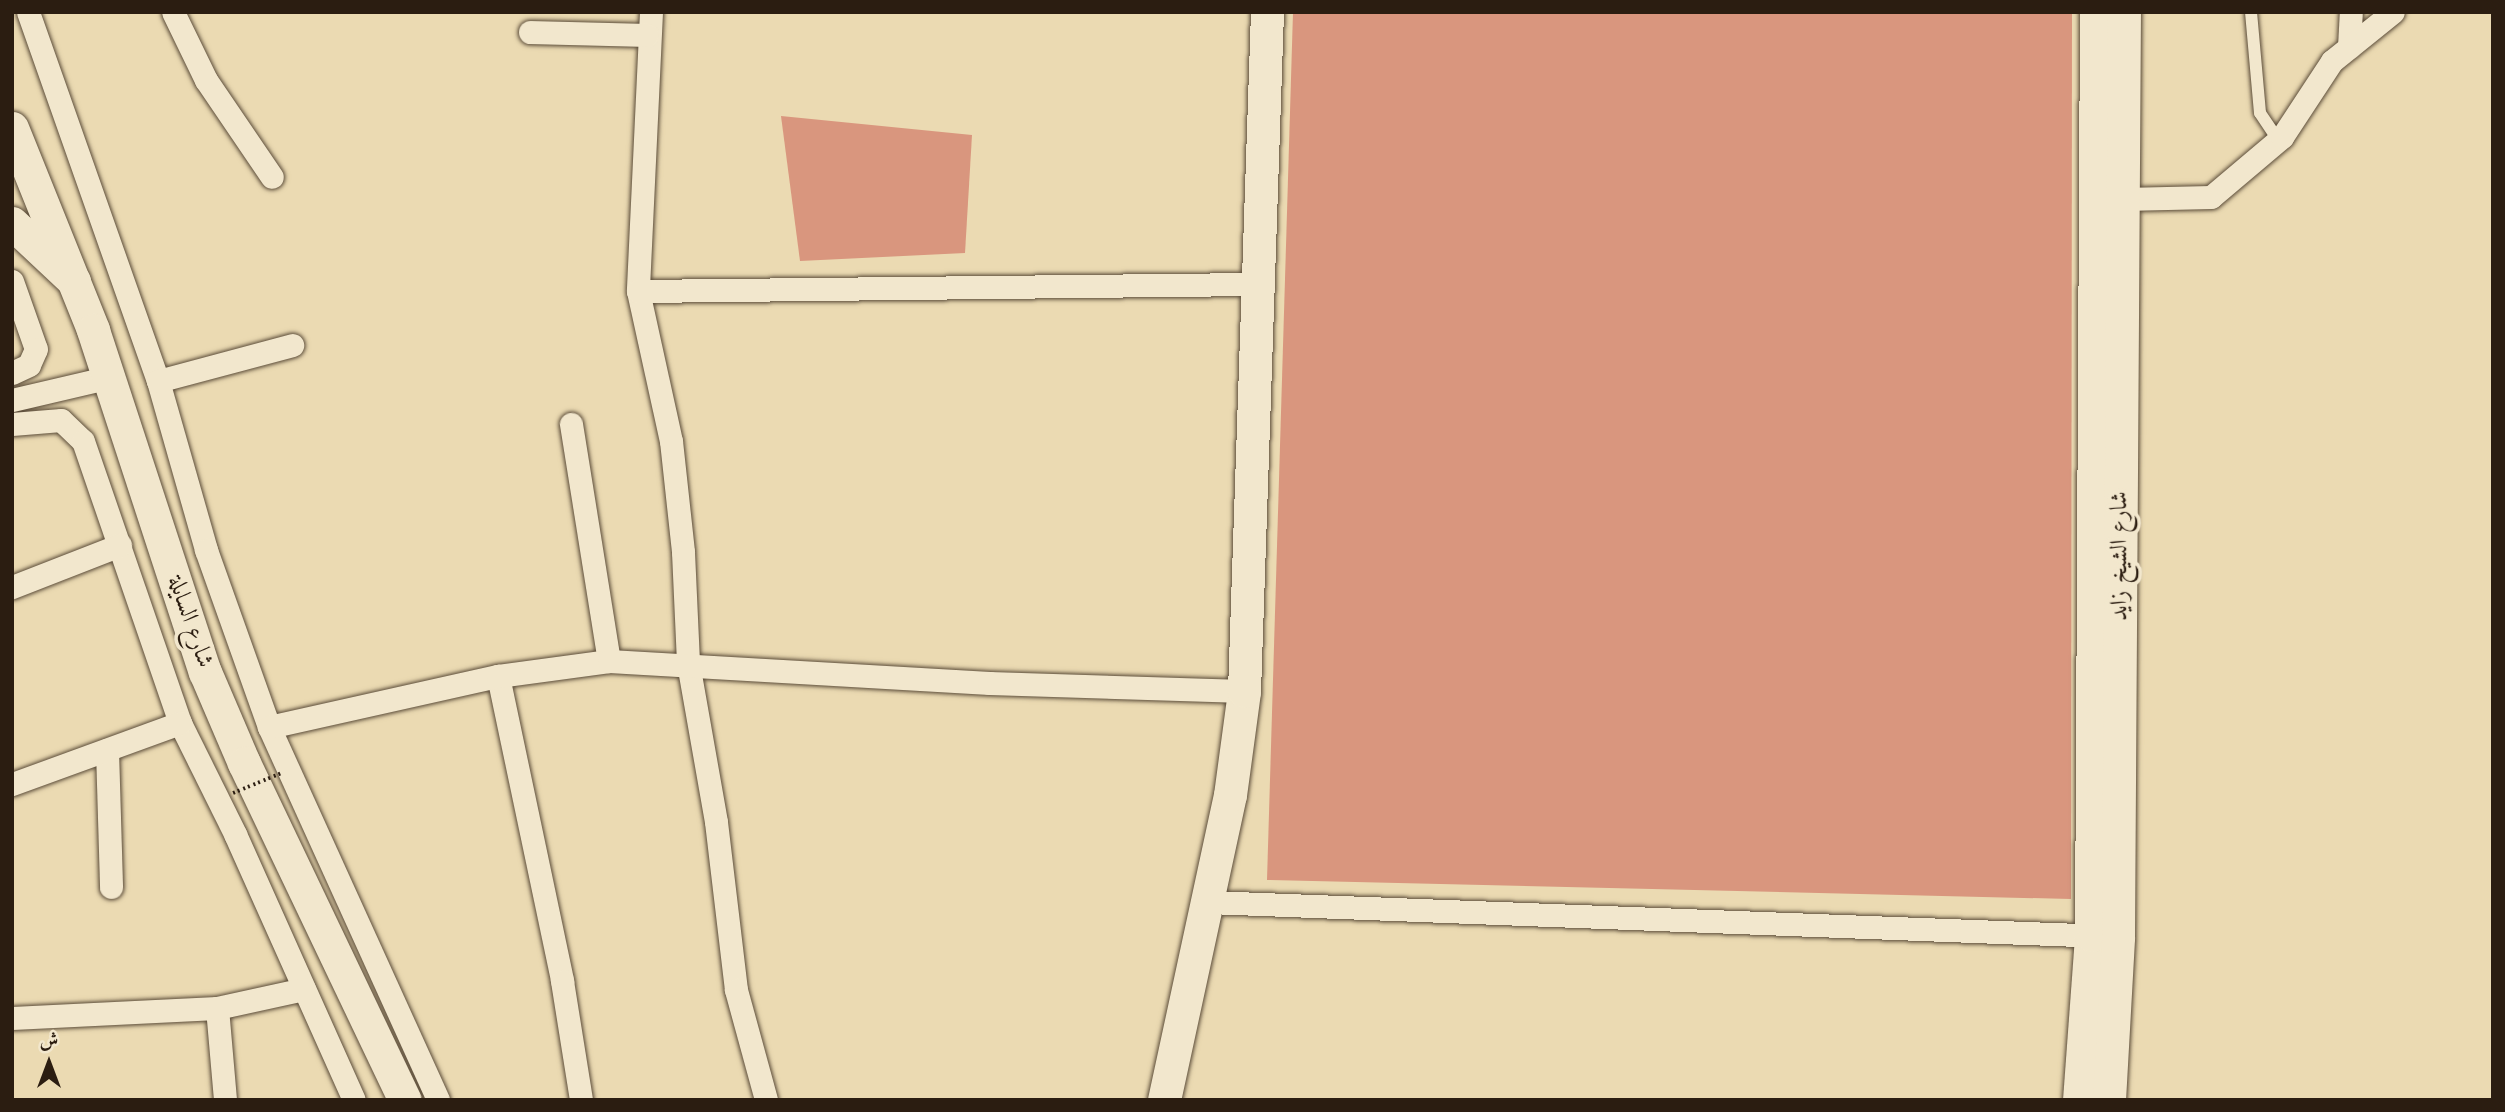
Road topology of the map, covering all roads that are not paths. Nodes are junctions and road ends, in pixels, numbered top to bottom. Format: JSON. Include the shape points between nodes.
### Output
{"nodes":[{"id":1,"x":28,"y":12,"type":"edge"},
{"id":2,"x":173,"y":12,"type":"edge"},
{"id":3,"x":651,"y":12,"type":"edge"},
{"id":4,"x":1267,"y":12,"type":"edge"},
{"id":5,"x":2096,"y":12,"type":"edge"},
{"id":6,"x":2124,"y":12,"type":"edge"},
{"id":7,"x":2251,"y":12,"type":"edge"},
{"id":8,"x":2351,"y":12,"type":"edge"},
{"id":9,"x":2393,"y":12,"type":"edge"},
{"id":10,"x":530,"y":32,"type":"dead end"},
{"id":11,"x":647,"y":36,"type":"junction"},
{"id":12,"x":2349,"y":47,"type":"junction"},
{"id":13,"x":12,"y":128,"type":"edge"},
{"id":14,"x":2278,"y":140,"type":"junction"},
{"id":15,"x":272,"y":177,"type":"dead end"},
{"id":16,"x":2123,"y":199,"type":"junction"},
{"id":17,"x":12,"y":223,"type":"edge"},
{"id":18,"x":12,"y":281,"type":"edge"},
{"id":19,"x":76,"y":282,"type":"junction"},
{"id":20,"x":1259,"y":284,"type":"junction"},
{"id":21,"x":638,"y":291,"type":"junction"},
{"id":22,"x":292,"y":345,"type":"dead end"},
{"id":23,"x":12,"y":373,"type":"edge"},
{"id":24,"x":110,"y":377,"type":"junction"},
{"id":25,"x":158,"y":381,"type":"junction"},
{"id":26,"x":12,"y":400,"type":"edge"},
{"id":27,"x":12,"y":424,"type":"edge"},
{"id":28,"x":571,"y":424,"type":"dead end"},
{"id":29,"x":120,"y":545,"type":"junction"},
{"id":30,"x":12,"y":587,"type":"edge"},
{"id":31,"x":609,"y":661,"type":"junction"},
{"id":32,"x":688,"y":663,"type":"junction"},
{"id":33,"x":498,"y":676,"type":"junction"},
{"id":34,"x":1244,"y":691,"type":"junction"},
{"id":35,"x":180,"y":723,"type":"junction"},
{"id":36,"x":269,"y":727,"type":"junction"},
{"id":37,"x":107,"y":750,"type":"junction"},
{"id":38,"x":12,"y":784,"type":"edge"},
{"id":39,"x":111,"y":887,"type":"dead end"},
{"id":40,"x":1208,"y":902,"type":"junction"},
{"id":41,"x":2104,"y":936,"type":"junction"},
{"id":42,"x":304,"y":989,"type":"junction"},
{"id":43,"x":217,"y":1008,"type":"junction"},
{"id":44,"x":12,"y":1018,"type":"edge"},
{"id":45,"x":225,"y":1100,"type":"edge"},
{"id":46,"x":354,"y":1100,"type":"edge"},
{"id":47,"x":405,"y":1100,"type":"edge"},
{"id":48,"x":438,"y":1100,"type":"edge"},
{"id":49,"x":581,"y":1100,"type":"edge"},
{"id":50,"x":766,"y":1100,"type":"edge"},
{"id":51,"x":1164,"y":1100,"type":"edge"},
{"id":52,"x":2079,"y":1100,"type":"edge"},
{"id":53,"x":2109,"y":1100,"type":"edge"}],
"edges":[{"from":1,"to":25,"type":"street"},
{"from":2,"to":15,"type":"street","via":[[206,80]]},
{"from":3,"to":11,"type":"street"},
{"from":4,"to":20,"type":"main road"},
{"from":5,"to":41,"type":"main road"},
{"from":6,"to":16,"type":"main road","name":"شارع الشيخ زايد"},
{"from":7,"to":14,"type":"lane","via":[[2260,113]]},
{"from":8,"to":12,"type":"street"},
{"from":9,"to":12,"type":"street"},
{"from":10,"to":11,"type":"street"},
{"from":11,"to":21,"type":"street"},
{"from":12,"to":14,"type":"street","via":[[2332,61]]},
{"from":13,"to":19,"type":"main road","name":"شارع السايلة"},
{"from":14,"to":16,"type":"street","via":[[2211,197]]},
{"from":16,"to":41,"type":"main road","name":"شارع الشيخ زايد"},
{"from":17,"to":19,"type":"main road"},
{"from":18,"to":23,"type":"street","via":[[36,349],[30,365]]},
{"from":19,"to":24,"type":"main road","name":"شارع السايلة"},
{"from":20,"to":21,"type":"street"},
{"from":20,"to":34,"type":"main road"},
{"from":21,"to":32,"type":"street","via":[[671,440]]},
{"from":22,"to":25,"type":"street"},
{"from":24,"to":26,"type":"street"},
{"from":24,"to":47,"type":"main road","name":"شارع السايلة","via":[[220,708]]},
{"from":25,"to":36,"type":"street","via":[[206,550]]},
{"from":27,"to":29,"type":"street","via":[[50,418],[78,432]]},
{"from":28,"to":31,"type":"street"},
{"from":29,"to":30,"type":"street"},
{"from":29,"to":35,"type":"street"},
{"from":31,"to":32,"type":"street"},
{"from":31,"to":33,"type":"street"},
{"from":32,"to":34,"type":"street","via":[[989,682]]},
{"from":32,"to":50,"type":"street","via":[[716,822],[736,990]]},
{"from":33,"to":36,"type":"street"},
{"from":33,"to":49,"type":"street","via":[[562,981]]},
{"from":34,"to":40,"type":"main road"},
{"from":35,"to":37,"type":"street"},
{"from":35,"to":42,"type":"street"},
{"from":36,"to":48,"type":"street"},
{"from":37,"to":38,"type":"street"},
{"from":37,"to":39,"type":"street"},
{"from":40,"to":41,"type":"street"},
{"from":40,"to":51,"type":"main road"},
{"from":41,"to":52,"type":"main road"},
{"from":41,"to":53,"type":"main road","name":"شارع الشيخ زايد"},
{"from":42,"to":43,"type":"street"},
{"from":42,"to":46,"type":"street"},
{"from":43,"to":44,"type":"street"},
{"from":43,"to":45,"type":"street"}]}
